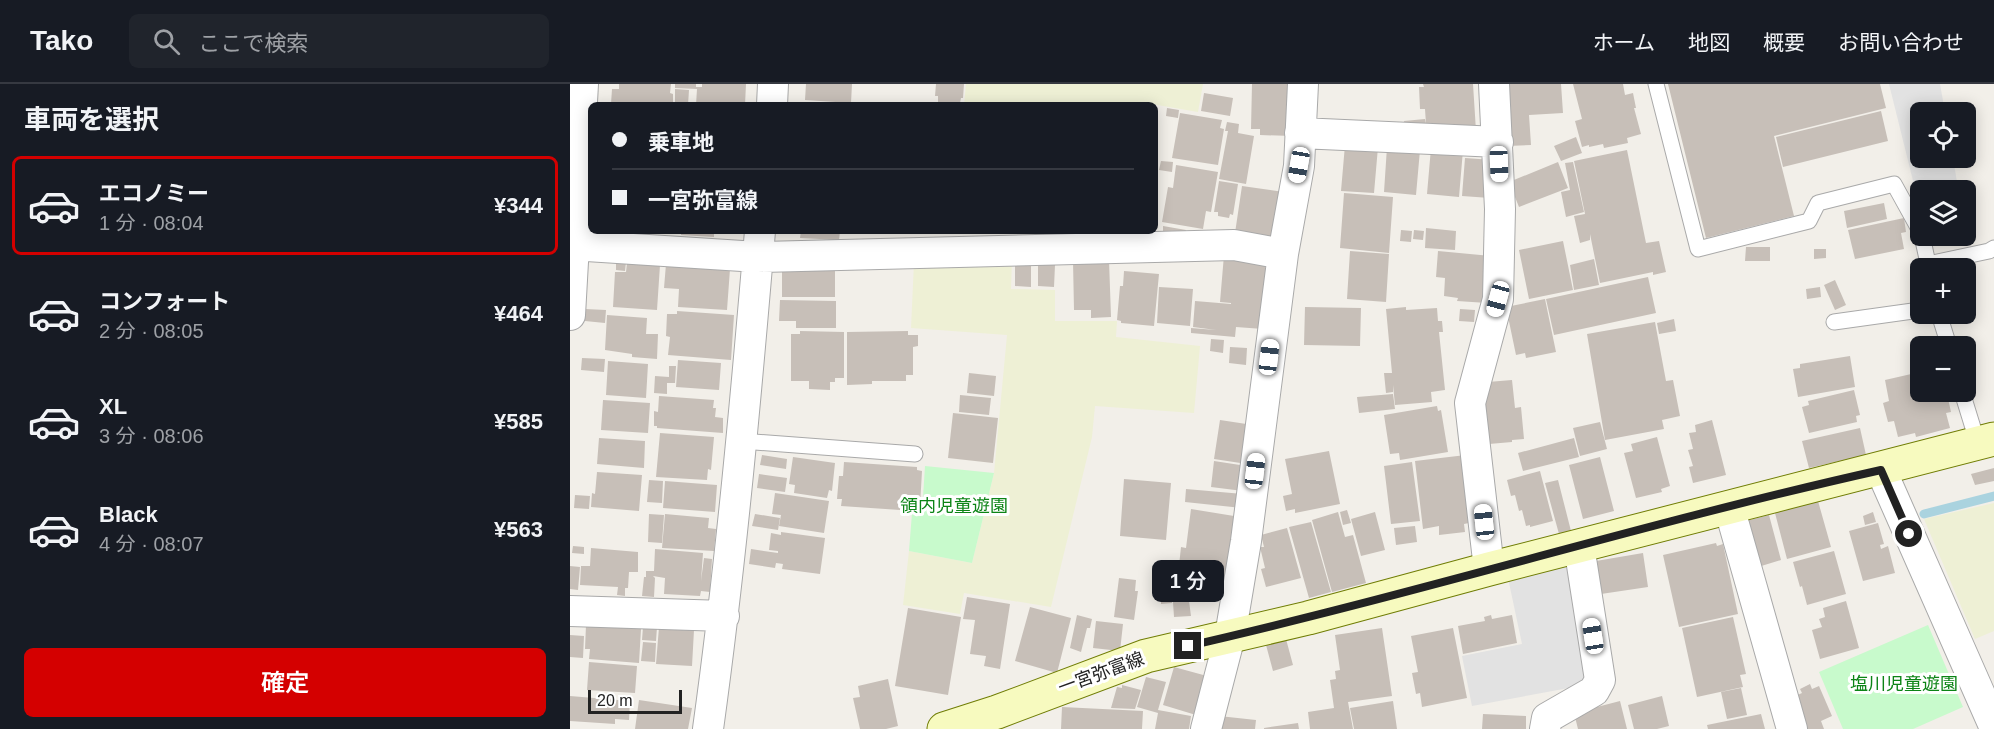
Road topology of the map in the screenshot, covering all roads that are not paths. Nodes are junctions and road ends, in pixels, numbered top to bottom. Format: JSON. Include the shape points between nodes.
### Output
{"nodes":[{"id":1,"x":583,"y":84,"type":"edge"},
{"id":2,"x":773,"y":84,"type":"edge"},
{"id":3,"x":1303,"y":84,"type":"edge"},
{"id":4,"x":1494,"y":84,"type":"edge"},
{"id":5,"x":1656,"y":84,"type":"edge"},
{"id":6,"x":771,"y":102,"type":"edge"},
{"id":7,"x":1300,"y":133,"type":"junction"},
{"id":8,"x":1498,"y":142,"type":"junction"},
{"id":9,"x":1910,"y":214,"type":"edge"},
{"id":10,"x":759,"y":244,"type":"edge"},
{"id":11,"x":572,"y":245,"type":"edge"},
{"id":12,"x":1994,"y":248,"type":"edge"},
{"id":13,"x":1283,"y":254,"type":"junction"},
{"id":14,"x":1961,"y":258,"type":"edge"},
{"id":15,"x":1910,"y":311,"type":"edge"},
{"id":16,"x":570,"y":315,"type":"edge"},
{"id":17,"x":1834,"y":321,"type":"dead end"},
{"id":18,"x":1967,"y":402,"type":"edge"},
{"id":19,"x":742,"y":441,"type":"junction"},
{"id":20,"x":1986,"y":442,"type":"edge"},
{"id":21,"x":915,"y":454,"type":"dead end"},
{"id":22,"x":1881,"y":470,"type":"junction"},
{"id":23,"x":1729,"y":507,"type":"junction"},
{"id":24,"x":1579,"y":546,"type":"junction"},
{"id":25,"x":1489,"y":569,"type":"junction"},
{"id":26,"x":570,"y":611,"type":"edge"},
{"id":27,"x":724,"y":616,"type":"junction"},
{"id":28,"x":1230,"y":636,"type":"junction"},
{"id":29,"x":1994,"y":726,"type":"edge"},
{"id":30,"x":708,"y":729,"type":"edge"},
{"id":31,"x":944,"y":729,"type":"edge"},
{"id":32,"x":1206,"y":729,"type":"edge"},
{"id":33,"x":1545,"y":729,"type":"edge"},
{"id":34,"x":1792,"y":729,"type":"edge"}],
"edges":[{"from":1,"to":11,"type":"street"},
{"from":2,"to":6,"type":"street"},
{"from":3,"to":7,"type":"street"},
{"from":4,"to":8,"type":"street"},
{"from":5,"to":9,"type":"lane","via":[[1698,249],[1809,221],[1818,203],[1893,184]]},
{"from":7,"to":8,"type":"street"},
{"from":7,"to":13,"type":"street","via":[[1299,165]]},
{"from":8,"to":25,"type":"street","via":[[1498,299],[1470,403]]},
{"from":10,"to":11,"type":"street"},
{"from":10,"to":13,"type":"street","via":[[1234,245]]},
{"from":10,"to":19,"type":"street"},
{"from":11,"to":16,"type":"street"},
{"from":12,"to":14,"type":"lane"},
{"from":13,"to":28,"type":"street"},
{"from":15,"to":17,"type":"lane"},
{"from":18,"to":20,"type":"lane"},
{"from":19,"to":21,"type":"lane"},
{"from":19,"to":27,"type":"street"},
{"from":20,"to":22,"type":"main road","name":"一宮弥富線"},
{"from":22,"to":23,"type":"main road","name":"一宮弥富線"},
{"from":22,"to":29,"type":"street"},
{"from":23,"to":24,"type":"main road","name":"一宮弥富線"},
{"from":23,"to":34,"type":"street"},
{"from":24,"to":25,"type":"main road","name":"一宮弥富線"},
{"from":24,"to":33,"type":"street","via":[[1600,680],[1594,691],[1547,718]]},
{"from":25,"to":28,"type":"main road","name":"一宮弥富線"},
{"from":26,"to":27,"type":"street"},
{"from":27,"to":30,"type":"street"},
{"from":28,"to":31,"type":"main road","name":"一宮弥富線","via":[[1146,656]]},
{"from":28,"to":32,"type":"street"}]}
